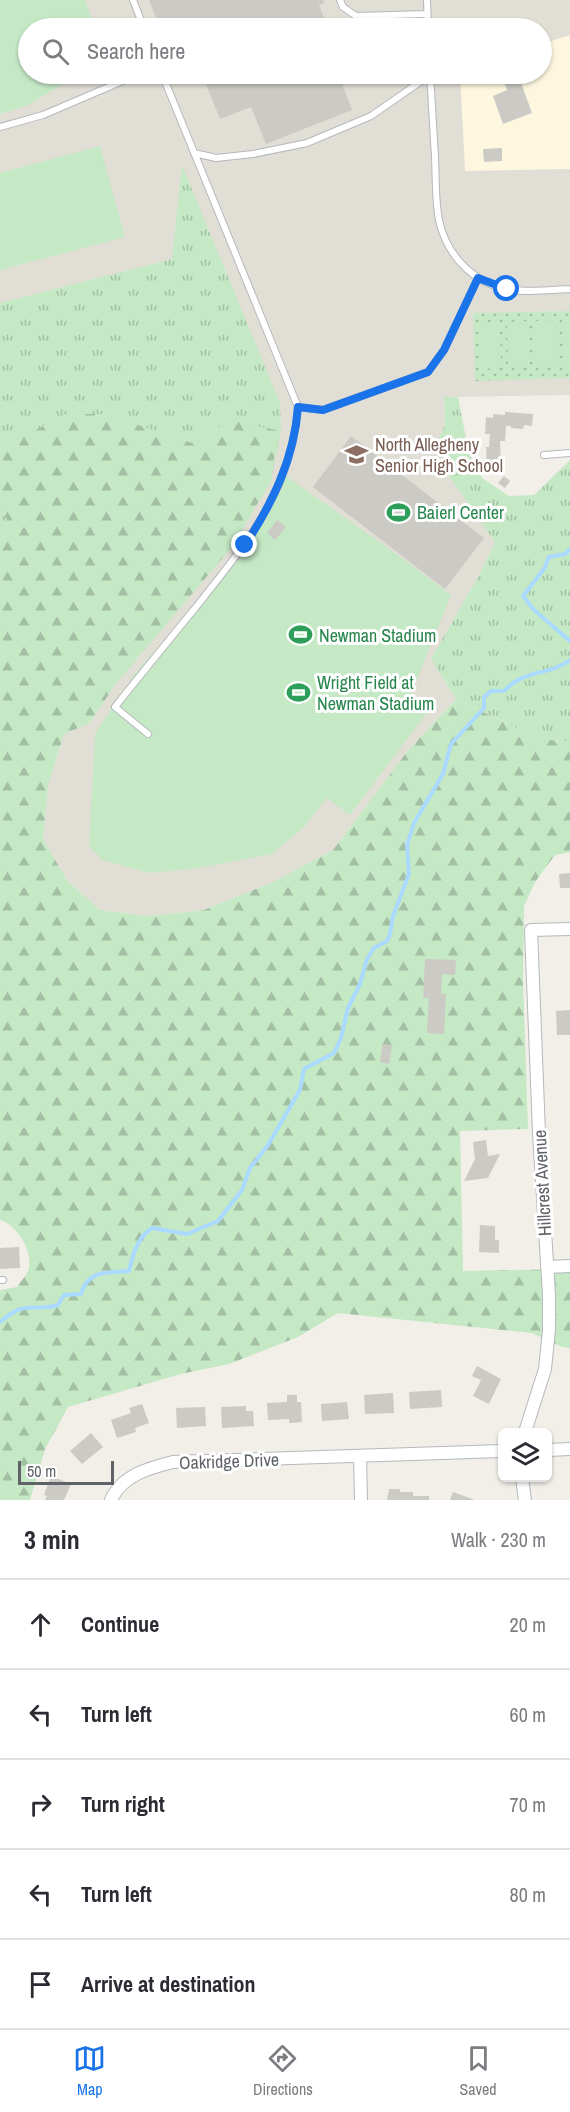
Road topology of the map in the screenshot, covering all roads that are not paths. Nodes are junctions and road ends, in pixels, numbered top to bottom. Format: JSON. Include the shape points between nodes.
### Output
{"nodes":[{"id":1,"x":133,"y":0,"type":"edge"},
{"id":2,"x":340,"y":0,"type":"edge"},
{"id":3,"x":427,"y":0,"type":"edge"},
{"id":4,"x":427,"y":14,"type":"junction"},
{"id":5,"x":140,"y":18,"type":"edge"},
{"id":6,"x":427,"y":18,"type":"edge"},
{"id":7,"x":115,"y":84,"type":"edge"},
{"id":8,"x":166,"y":84,"type":"edge"},
{"id":9,"x":416,"y":84,"type":"edge"},
{"id":10,"x":431,"y":84,"type":"edge"},
{"id":11,"x":0,"y":127,"type":"edge"},
{"id":12,"x":194,"y":153,"type":"junction"},
{"id":13,"x":478,"y":278,"type":"junction"},
{"id":14,"x":570,"y":289,"type":"edge"},
{"id":15,"x":298,"y":407,"type":"junction"},
{"id":16,"x":570,"y":453,"type":"edge"},
{"id":17,"x":544,"y":455,"type":"dead end"},
{"id":18,"x":148,"y":734,"type":"dead end"},
{"id":19,"x":570,"y":929,"type":"edge"},
{"id":20,"x":570,"y":1266,"type":"edge"},
{"id":21,"x":547,"y":1267,"type":"junction"},
{"id":22,"x":526,"y":1428,"type":"edge"},
{"id":23,"x":570,"y":1449,"type":"edge"},
{"id":24,"x":552,"y":1450,"type":"edge"},
{"id":25,"x":498,"y":1451,"type":"edge"},
{"id":26,"x":360,"y":1456,"type":"junction"},
{"id":27,"x":523,"y":1482,"type":"edge"},
{"id":28,"x":111,"y":1500,"type":"edge"},
{"id":29,"x":361,"y":1500,"type":"edge"},
{"id":30,"x":525,"y":1500,"type":"edge"}],
"edges":[{"from":1,"to":5,"type":"lane"},
{"from":2,"to":4,"type":"lane","via":[[356,16]]},
{"from":3,"to":4,"type":"lane"},
{"from":4,"to":6,"type":"lane"},
{"from":7,"to":11,"type":"lane","via":[[43,115]]},
{"from":8,"to":12,"type":"lane"},
{"from":9,"to":12,"type":"lane","via":[[370,116],[307,142],[216,158]]},
{"from":10,"to":13,"type":"lane","via":[[439,221],[454,255]]},
{"from":12,"to":15,"type":"lane"},
{"from":13,"to":14,"type":"lane","via":[[516,290]]},
{"from":13,"to":15,"type":"lane","via":[[444,350],[428,372],[323,410]]},
{"from":15,"to":18,"type":"lane","via":[[297,431],[269,508],[245,545],[116,707]]},
{"from":16,"to":17,"type":"lane"},
{"from":19,"to":21,"type":"street","name":"Hillcrest Avenue","via":[[531,930]]},
{"from":20,"to":21,"type":"street"},
{"from":21,"to":22,"type":"street","name":"Hillcrest Avenue","via":[[549,1330],[545,1369]]},
{"from":23,"to":24,"type":"street"},
{"from":25,"to":26,"type":"street","name":"Oakridge Drive"},
{"from":26,"to":28,"type":"street","name":"Oakridge Drive","via":[[173,1462],[145,1469],[127,1480]]},
{"from":26,"to":29,"type":"street"},
{"from":27,"to":30,"type":"street"}]}
